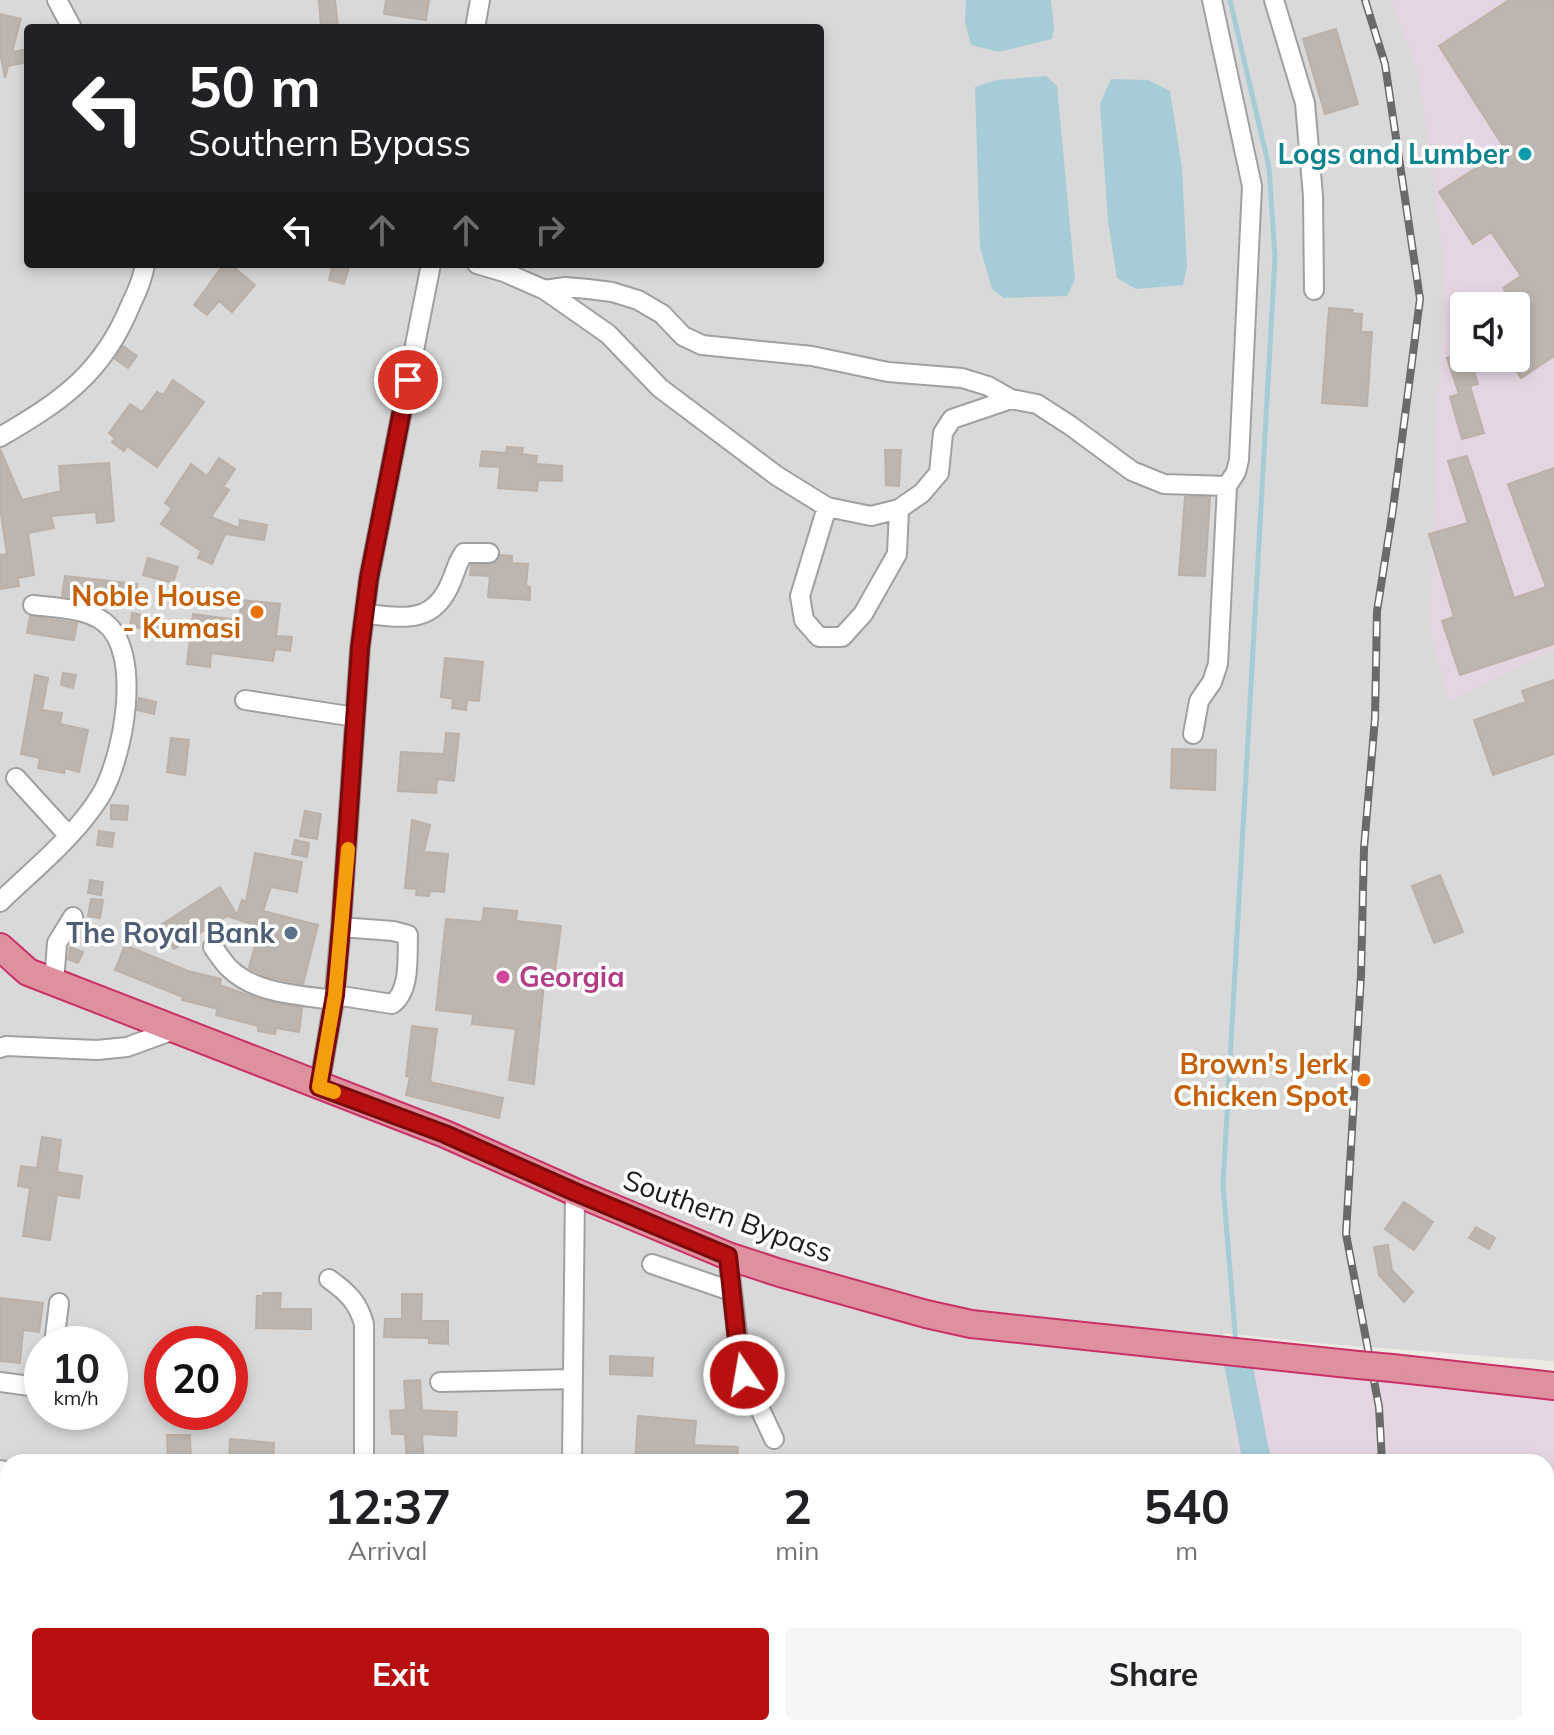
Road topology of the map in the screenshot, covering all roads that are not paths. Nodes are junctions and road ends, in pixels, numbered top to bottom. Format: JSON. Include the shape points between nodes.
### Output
{"nodes":[{"id":1,"x":57,"y":0,"type":"edge"},
{"id":2,"x":480,"y":0,"type":"edge"},
{"id":3,"x":1212,"y":0,"type":"edge"},
{"id":4,"x":1274,"y":0,"type":"edge"},
{"id":5,"x":70,"y":24,"type":"edge"},
{"id":6,"x":476,"y":24,"type":"edge"},
{"id":7,"x":144,"y":268,"type":"edge"},
{"id":8,"x":430,"y":268,"type":"edge"},
{"id":9,"x":490,"y":268,"type":"edge"},
{"id":10,"x":545,"y":290,"type":"junction"},
{"id":11,"x":1314,"y":290,"type":"dead end"},
{"id":12,"x":1011,"y":399,"type":"junction"},
{"id":13,"x":0,"y":437,"type":"edge"},
{"id":14,"x":1227,"y":486,"type":"junction"},
{"id":15,"x":827,"y":507,"type":"junction"},
{"id":16,"x":899,"y":509,"type":"junction"},
{"id":17,"x":489,"y":553,"type":"dead end"},
{"id":18,"x":33,"y":605,"type":"dead end"},
{"id":19,"x":366,"y":614,"type":"junction"},
{"id":20,"x":245,"y":700,"type":"dead end"},
{"id":21,"x":355,"y":717,"type":"junction"},
{"id":22,"x":1193,"y":734,"type":"dead end"},
{"id":23,"x":16,"y":778,"type":"dead end"},
{"id":24,"x":69,"y":836,"type":"junction"},
{"id":25,"x":0,"y":902,"type":"edge"},
{"id":26,"x":73,"y":917,"type":"dead end"},
{"id":27,"x":341,"y":927,"type":"junction"},
{"id":28,"x":0,"y":947,"type":"edge"},
{"id":29,"x":213,"y":947,"type":"dead end"},
{"id":30,"x":28,"y":972,"type":"junction"},
{"id":31,"x":0,"y":975,"type":"edge"},
{"id":32,"x":54,"y":982,"type":"junction"},
{"id":33,"x":334,"y":998,"type":"junction"},
{"id":34,"x":174,"y":1030,"type":"junction"},
{"id":35,"x":0,"y":1048,"type":"edge"},
{"id":36,"x":319,"y":1087,"type":"junction"},
{"id":37,"x":575,"y":1192,"type":"junction"},
{"id":38,"x":728,"y":1256,"type":"junction"},
{"id":39,"x":652,"y":1264,"type":"dead end"},
{"id":40,"x":329,"y":1279,"type":"dead end"},
{"id":41,"x":731,"y":1291,"type":"junction"},
{"id":42,"x":59,"y":1303,"type":"dead end"},
{"id":43,"x":56,"y":1326,"type":"edge"},
{"id":44,"x":1443,"y":1373,"type":"junction"},
{"id":45,"x":1554,"y":1373,"type":"edge"},
{"id":46,"x":573,"y":1379,"type":"junction"},
{"id":47,"x":0,"y":1382,"type":"edge"},
{"id":48,"x":440,"y":1382,"type":"dead end"},
{"id":49,"x":24,"y":1385,"type":"edge"},
{"id":50,"x":1554,"y":1386,"type":"edge"},
{"id":51,"x":774,"y":1439,"type":"dead end"},
{"id":52,"x":364,"y":1454,"type":"edge"},
{"id":53,"x":572,"y":1454,"type":"edge"}],
"edges":[{"from":1,"to":5,"type":"street"},
{"from":2,"to":6,"type":"street"},
{"from":3,"to":14,"type":"street","via":[[1252,186],[1239,460]]},
{"from":4,"to":11,"type":"street","via":[[1305,103]]},
{"from":7,"to":13,"type":"street","via":[[125,320],[88,376]]},
{"from":8,"to":19,"type":"street"},
{"from":9,"to":10,"type":"street"},
{"from":10,"to":12,"type":"street","via":[[588,289],[638,300],[702,345],[962,378]]},
{"from":10,"to":15,"type":"street","via":[[608,334],[660,388]]},
{"from":12,"to":14,"type":"street","via":[[1037,404],[1132,471],[1164,484]]},
{"from":12,"to":16,"type":"street","via":[[952,419],[943,433],[939,473]]},
{"from":14,"to":22,"type":"street","via":[[1218,664],[1199,701]]},
{"from":15,"to":16,"type":"street","via":[[871,516]]},
{"from":15,"to":16,"type":"street","via":[[800,596],[804,620],[819,637],[842,637],[863,614],[897,554]]},
{"from":17,"to":19,"type":"street","via":[[464,553],[432,611],[398,617]]},
{"from":18,"to":24,"type":"street","via":[[102,621],[116,633],[128,676],[119,754],[101,794]]},
{"from":19,"to":21,"type":"street"},
{"from":20,"to":21,"type":"street"},
{"from":21,"to":27,"type":"street"},
{"from":23,"to":24,"type":"street"},
{"from":24,"to":25,"type":"street"},
{"from":26,"to":32,"type":"street","via":[[57,943]]},
{"from":27,"to":33,"type":"street"},
{"from":27,"to":33,"type":"street","via":[[408,935],[404,989],[392,1004]]},
{"from":28,"to":30,"type":"highway","name":"Southern Bypass"},
{"from":29,"to":33,"type":"street","via":[[246,981],[278,992]]},
{"from":30,"to":31,"type":"highway","name":"Southern Bypass"},
{"from":30,"to":32,"type":"highway","name":"Southern Bypass"},
{"from":32,"to":34,"type":"highway","name":"Southern Bypass"},
{"from":33,"to":36,"type":"street"},
{"from":34,"to":35,"type":"street","via":[[127,1047]]},
{"from":34,"to":36,"type":"highway","name":"Southern Bypass"},
{"from":36,"to":37,"type":"highway","name":"Southern Bypass","via":[[445,1134]]},
{"from":37,"to":38,"type":"highway","name":"Southern Bypass"},
{"from":37,"to":46,"type":"street"},
{"from":38,"to":41,"type":"street"},
{"from":38,"to":44,"type":"highway","name":"Southern Bypass","bridge":true,"via":[[947,1319]]},
{"from":39,"to":41,"type":"street"},
{"from":40,"to":52,"type":"street","via":[[351,1295],[364,1324]]},
{"from":41,"to":51,"type":"street","via":[[744,1375]]},
{"from":42,"to":43,"type":"street"},
{"from":44,"to":45,"type":"highway","name":"Southern Bypass"},
{"from":44,"to":50,"type":"highway","name":"Southern Bypass"},
{"from":46,"to":48,"type":"street"},
{"from":46,"to":53,"type":"street"},
{"from":47,"to":49,"type":"street"}]}
